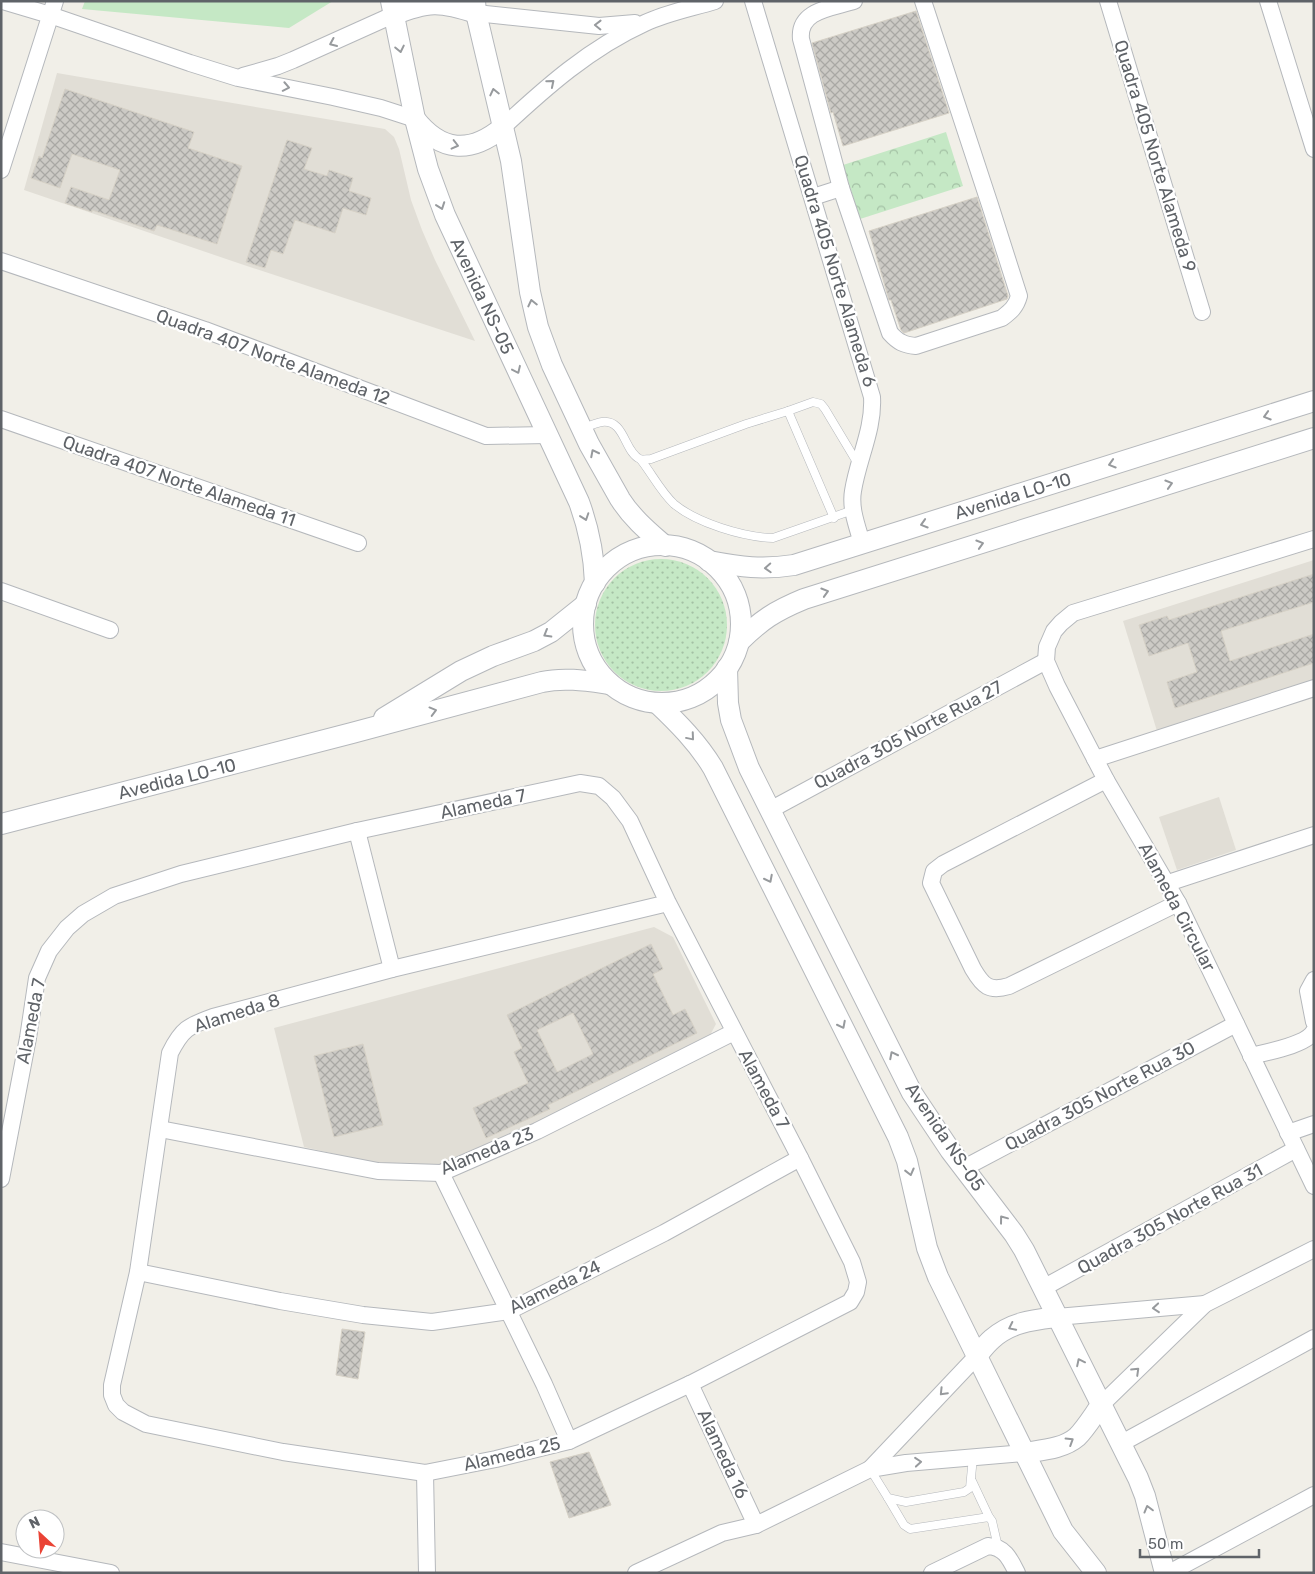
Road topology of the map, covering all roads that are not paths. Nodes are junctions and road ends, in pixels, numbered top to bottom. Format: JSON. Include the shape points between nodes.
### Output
{"nodes":[{"id":1,"x":3,"y":1,"type":"edge"},
{"id":2,"x":715,"y":1,"type":"edge"},
{"id":3,"x":753,"y":1,"type":"edge"},
{"id":4,"x":854,"y":1,"type":"edge"},
{"id":5,"x":923,"y":1,"type":"edge"},
{"id":6,"x":1108,"y":1,"type":"edge"},
{"id":7,"x":1268,"y":1,"type":"edge"},
{"id":8,"x":475,"y":7,"type":"edge"},
{"id":9,"x":52,"y":8,"type":"edge"},
{"id":10,"x":392,"y":8,"type":"edge"},
{"id":11,"x":647,"y":22,"type":"junction"},
{"id":12,"x":238,"y":78,"type":"junction"},
{"id":13,"x":415,"y":120,"type":"junction"},
{"id":14,"x":502,"y":128,"type":"junction"},
{"id":15,"x":1314,"y":149,"type":"edge"},
{"id":16,"x":1,"y":170,"type":"edge"},
{"id":17,"x":841,"y":188,"type":"junction"},
{"id":18,"x":813,"y":197,"type":"junction"},
{"id":19,"x":1,"y":261,"type":"edge"},
{"id":20,"x":1202,"y":312,"type":"dead end"},
{"id":21,"x":1314,"y":401,"type":"edge"},
{"id":22,"x":788,"y":411,"type":"junction"},
{"id":23,"x":1,"y":418,"type":"edge"},
{"id":24,"x":582,"y":429,"type":"junction"},
{"id":25,"x":547,"y":435,"type":"junction"},
{"id":26,"x":1314,"y":438,"type":"edge"},
{"id":27,"x":642,"y":460,"type":"junction"},
{"id":28,"x":860,"y":466,"type":"junction"},
{"id":29,"x":853,"y":510,"type":"junction"},
{"id":30,"x":834,"y":518,"type":"junction"},
{"id":31,"x":1314,"y":539,"type":"edge"},
{"id":32,"x":862,"y":543,"type":"junction"},
{"id":33,"x":358,"y":544,"type":"dead end"},
{"id":34,"x":665,"y":546,"type":"junction"},
{"id":35,"x":709,"y":561,"type":"junction"},
{"id":36,"x":595,"y":583,"type":"junction"},
{"id":37,"x":1,"y":590,"type":"edge"},
{"id":38,"x":586,"y":604,"type":"junction"},
{"id":39,"x":110,"y":630,"type":"dead end"},
{"id":40,"x":739,"y":642,"type":"junction"},
{"id":41,"x":1046,"y":660,"type":"junction"},
{"id":42,"x":727,"y":668,"type":"junction"},
{"id":43,"x":610,"y":684,"type":"junction"},
{"id":44,"x":1314,"y":688,"type":"edge"},
{"id":45,"x":657,"y":703,"type":"junction"},
{"id":46,"x":352,"y":733,"type":"junction"},
{"id":47,"x":1095,"y":760,"type":"junction"},
{"id":48,"x":1106,"y":780,"type":"junction"},
{"id":49,"x":770,"y":810,"type":"junction"},
{"id":50,"x":1,"y":824,"type":"edge"},
{"id":51,"x":357,"y":831,"type":"junction"},
{"id":52,"x":1314,"y":835,"type":"edge"},
{"id":53,"x":1168,"y":883,"type":"junction"},
{"id":54,"x":1178,"y":902,"type":"junction"},
{"id":55,"x":668,"y":903,"type":"junction"},
{"id":56,"x":392,"y":969,"type":"junction"},
{"id":57,"x":1314,"y":980,"type":"edge"},
{"id":58,"x":1314,"y":1022,"type":"edge"},
{"id":59,"x":1236,"y":1024,"type":"junction"},
{"id":60,"x":734,"y":1032,"type":"junction"},
{"id":61,"x":1314,"y":1032,"type":"edge"},
{"id":62,"x":1251,"y":1056,"type":"junction"},
{"id":63,"x":1314,"y":1124,"type":"edge"},
{"id":64,"x":160,"y":1129,"type":"junction"},
{"id":65,"x":1288,"y":1133,"type":"junction"},
{"id":66,"x":1296,"y":1149,"type":"junction"},
{"id":67,"x":800,"y":1158,"type":"junction"},
{"id":68,"x":964,"y":1168,"type":"junction"},
{"id":69,"x":441,"y":1173,"type":"junction"},
{"id":70,"x":1,"y":1179,"type":"edge"},
{"id":71,"x":1314,"y":1186,"type":"edge"},
{"id":72,"x":1314,"y":1249,"type":"edge"},
{"id":73,"x":138,"y":1272,"type":"junction"},
{"id":74,"x":1043,"y":1288,"type":"junction"},
{"id":75,"x":850,"y":1302,"type":"joint"},
{"id":76,"x":1205,"y":1304,"type":"junction"},
{"id":77,"x":508,"y":1311,"type":"junction"},
{"id":78,"x":1057,"y":1317,"type":"junction"},
{"id":79,"x":1314,"y":1338,"type":"edge"},
{"id":80,"x":976,"y":1357,"type":"junction"},
{"id":81,"x":690,"y":1384,"type":"junction"},
{"id":82,"x":1101,"y":1406,"type":"junction"},
{"id":83,"x":146,"y":1424,"type":"joint"},
{"id":84,"x":569,"y":1441,"type":"junction"},
{"id":85,"x":1120,"y":1444,"type":"junction"},
{"id":86,"x":1024,"y":1453,"type":"junction"},
{"id":87,"x":973,"y":1457,"type":"junction"},
{"id":88,"x":870,"y":1469,"type":"junction"},
{"id":89,"x":425,"y":1473,"type":"junction"},
{"id":90,"x":972,"y":1481,"type":"junction"},
{"id":91,"x":1314,"y":1495,"type":"edge"},
{"id":92,"x":888,"y":1498,"type":"junction"},
{"id":93,"x":989,"y":1517,"type":"junction"},
{"id":94,"x":756,"y":1525,"type":"junction"},
{"id":95,"x":998,"y":1548,"type":"junction"},
{"id":96,"x":1,"y":1552,"type":"edge"},
{"id":97,"x":111,"y":1573,"type":"edge"},
{"id":98,"x":427,"y":1573,"type":"edge"},
{"id":99,"x":636,"y":1573,"type":"edge"},
{"id":100,"x":932,"y":1573,"type":"edge"},
{"id":101,"x":1017,"y":1573,"type":"edge"},
{"id":102,"x":1096,"y":1573,"type":"edge"},
{"id":103,"x":1167,"y":1573,"type":"edge"}],
"edges":[{"from":1,"to":9,"type":"street"},
{"from":2,"to":11,"type":"street"},
{"from":3,"to":18,"type":"street","name":"Quadra 405 Norte Alameda 6"},
{"from":4,"to":17,"type":"street","via":[[811,14],[800,29]]},
{"from":5,"to":17,"type":"street","via":[[1019,296],[1013,309],[1002,318],[916,346],[897,341],[890,333]]},
{"from":6,"to":20,"type":"street","name":"Quadra 405 Norte Alameda 9"},
{"from":7,"to":15,"type":"street"},
{"from":8,"to":10,"type":"street","via":[[432,4],[406,10]]},
{"from":11,"to":8,"type":"street","one_way":true,"via":[[599,26]]},
{"from":14,"to":8,"type":"street","name":"Avenida NS-05","one_way":true},
{"from":9,"to":12,"type":"street","via":[[190,63]]},
{"from":9,"to":16,"type":"street"},
{"from":10,"to":12,"type":"street","one_way":true,"via":[[278,66]]},
{"from":10,"to":13,"type":"street","name":"Avenida NS-05","one_way":true},
{"from":14,"to":11,"type":"street","one_way":true,"via":[[565,73],[610,40]]},
{"from":12,"to":13,"type":"street","one_way":true,"via":[[333,96]]},
{"from":13,"to":14,"type":"street","one_way":true,"via":[[428,134],[462,147],[483,141]]},
{"from":13,"to":25,"type":"street","name":"Avenida NS-05","one_way":true,"via":[[444,215]]},
{"from":24,"to":14,"type":"street","name":"Avenida NS-05","one_way":true,"via":[[548,356],[535,317],[511,162]]},
{"from":17,"to":18,"type":"street"},
{"from":18,"to":28,"type":"street","name":"Quadra 405 Norte Alameda 6","via":[[872,396],[871,420]]},
{"from":19,"to":25,"type":"street","name":"Quadra 407 Norte Alameda 12","via":[[205,330],[486,436]]},
{"from":21,"to":32,"type":"street","name":"Avenida LO-10","one_way":true},
{"from":22,"to":27,"type":"lane"},
{"from":22,"to":28,"type":"lane","via":[[813,402],[821,404]]},
{"from":22,"to":30,"type":"lane"},
{"from":23,"to":33,"type":"street","name":"Quadra 407 Norte Alameda 11"},
{"from":24,"to":27,"type":"lane","via":[[604,422],[612,423],[621,431],[634,455]]},
{"from":34,"to":24,"type":"street","name":"Avenida NS-05","one_way":true,"via":[[625,507]]},
{"from":25,"to":36,"type":"street","name":"Avenida NS-05","one_way":true,"via":[[584,515],[594,553]]},
{"from":40,"to":26,"type":"street","name":"Avenida LO-10","one_way":true,"via":[[771,614],[804,599]]},
{"from":27,"to":30,"type":"lane","via":[[675,504],[711,525],[759,538],[773,538]]},
{"from":28,"to":29,"type":"street","name":"Quadra 405 Norte Alameda 6","via":[[853,492]]},
{"from":29,"to":30,"type":"lane"},
{"from":29,"to":32,"type":"street","name":"Quadra 405 Norte Alameda 6"},
{"from":31,"to":41,"type":"street","via":[[1073,613],[1054,631],[1046,647]]},
{"from":32,"to":35,"type":"street","name":"Avenida LO-10","one_way":true,"via":[[781,567],[742,568]]},
{"from":34,"to":35,"type":"street","name":"Avenida NS-05","via":[[688,550]]},
{"from":34,"to":36,"type":"street","name":"Avenida NS-05","via":[[629,553],[610,566]]},
{"from":35,"to":40,"type":"street","name":"Avenida NS-05","via":[[726,579],[737,601]]},
{"from":36,"to":38,"type":"street","name":"Avenida NS-05"},
{"from":37,"to":39,"type":"street"},
{"from":38,"to":43,"type":"street","name":"Avenida NS-05","via":[[583,630],[586,648],[593,664]]},
{"from":38,"to":46,"type":"street","name":"Avedida LO-10","one_way":true,"via":[[551,632],[461,671],[386,717]]},
{"from":40,"to":42,"type":"street","name":"Avenida NS-05"},
{"from":41,"to":47,"type":"street","name":"Alameda Circular"},
{"from":41,"to":49,"type":"street","name":"Quadra 305 Norte Rua 27"},
{"from":42,"to":45,"type":"street","name":"Avenida NS-05","via":[[695,696]]},
{"from":42,"to":49,"type":"street","name":"Avenida NS-05","via":[[732,725]]},
{"from":43,"to":45,"type":"street","name":"Avenida NS-05","via":[[632,698]]},
{"from":46,"to":43,"type":"street","name":"Avedida LO-10","one_way":true,"via":[[548,680]]},
{"from":44,"to":47,"type":"street"},
{"from":45,"to":80,"type":"street","name":"Avenida NS-05","one_way":true,"via":[[687,733],[713,768],[898,1137],[910,1170],[927,1248]]},
{"from":46,"to":50,"type":"street","name":"Avedida LO-10"},
{"from":47,"to":48,"type":"street","name":"Alameda Circular"},
{"from":48,"to":53,"type":"street","name":"Alameda Circular"},
{"from":48,"to":54,"type":"street","via":[[934,871],[931,883],[979,979],[986,987],[999,989],[1009,986]]},
{"from":68,"to":49,"type":"street","name":"Avenida NS-05","one_way":true,"via":[[912,1093]]},
{"from":51,"to":55,"type":"street","name":"Alameda 7","via":[[580,783],[598,786],[613,798],[630,820]]},
{"from":51,"to":56,"type":"street"},
{"from":51,"to":70,"type":"street","name":"Alameda 7","via":[[181,874],[114,896],[83,914],[67,928],[49,951],[37,978]]},
{"from":52,"to":53,"type":"street"},
{"from":53,"to":54,"type":"street","name":"Alameda Circular"},
{"from":54,"to":59,"type":"street","name":"Alameda Circular"},
{"from":55,"to":56,"type":"street","name":"Alameda 8"},
{"from":55,"to":60,"type":"street","name":"Alameda 7"},
{"from":56,"to":64,"type":"street","name":"Alameda 8","via":[[194,1024],[184,1031],[170,1053]]},
{"from":57,"to":58,"type":"street","via":[[1308,991]]},
{"from":59,"to":62,"type":"street","name":"Alameda Circular"},
{"from":59,"to":68,"type":"street","name":"Quadra 305 Norte Rua 30"},
{"from":60,"to":67,"type":"street","name":"Alameda 7"},
{"from":60,"to":69,"type":"street","name":"Alameda 23","via":[[537,1131]]},
{"from":61,"to":62,"type":"street","via":[[1310,1038],[1300,1042]]},
{"from":62,"to":65,"type":"street","name":"Alameda Circular"},
{"from":63,"to":65,"type":"street"},
{"from":64,"to":69,"type":"street","name":"Alameda 23","via":[[378,1171]]},
{"from":64,"to":73,"type":"street","name":"Alameda 8"},
{"from":65,"to":66,"type":"street","name":"Alameda Circular"},
{"from":66,"to":71,"type":"street","name":"Alameda Circular"},
{"from":66,"to":74,"type":"street","name":"Quadra 305 Norte Rua 31"},
{"from":67,"to":75,"type":"street","name":"Alameda 7","via":[[856,1273],[856,1292]]},
{"from":67,"to":77,"type":"street","name":"Alameda 24","via":[[664,1233]]},
{"from":74,"to":68,"type":"street","name":"Avenida NS-05","one_way":true,"via":[[1014,1234]]},
{"from":69,"to":77,"type":"street"},
{"from":72,"to":76,"type":"street"},
{"from":73,"to":77,"type":"street","name":"Alameda 24","via":[[363,1315],[432,1322]]},
{"from":73,"to":83,"type":"street","name":"Alameda 8","via":[[112,1395],[123,1412]]},
{"from":74,"to":78,"type":"street","name":"Avenida NS-05"},
{"from":75,"to":81,"type":"street","name":"Alameda 25"},
{"from":76,"to":78,"type":"street","one_way":true},
{"from":82,"to":76,"type":"street","one_way":true},
{"from":77,"to":84,"type":"street"},
{"from":78,"to":80,"type":"street","one_way":true,"via":[[1007,1328]]},
{"from":82,"to":78,"type":"street","name":"Avenida NS-05","one_way":true},
{"from":79,"to":85,"type":"street"},
{"from":80,"to":86,"type":"street","name":"Avenida NS-05"},
{"from":80,"to":88,"type":"street","one_way":true},
{"from":81,"to":84,"type":"street","name":"Alameda 25"},
{"from":81,"to":94,"type":"street","name":"Alameda 16"},
{"from":82,"to":85,"type":"street","name":"Avenida NS-05"},
{"from":86,"to":82,"type":"street","one_way":true,"via":[[1057,1447],[1072,1440]]},
{"from":83,"to":89,"type":"street","name":"Alameda 25","via":[[283,1452]]},
{"from":84,"to":89,"type":"street","name":"Alameda 25"},
{"from":103,"to":85,"type":"street","name":"Avenida NS-05","one_way":true,"via":[[1145,1496]]},
{"from":86,"to":87,"type":"street"},
{"from":86,"to":102,"type":"street","name":"Avenida NS-05","via":[[1063,1530]]},
{"from":88,"to":87,"type":"street","one_way":true},
{"from":87,"to":90,"type":"lane"},
{"from":88,"to":92,"type":"lane"},
{"from":88,"to":94,"type":"street"},
{"from":89,"to":98,"type":"street"},
{"from":90,"to":92,"type":"lane","via":[[964,1492],[906,1502]]},
{"from":90,"to":93,"type":"lane"},
{"from":91,"to":103,"type":"street"},
{"from":92,"to":93,"type":"lane","via":[[910,1530]]},
{"from":93,"to":95,"type":"lane"},
{"from":94,"to":99,"type":"street","via":[[722,1532]]},
{"from":95,"to":100,"type":"street","via":[[988,1546]]},
{"from":95,"to":101,"type":"street","via":[[1008,1556]]},
{"from":96,"to":97,"type":"street"}]}
